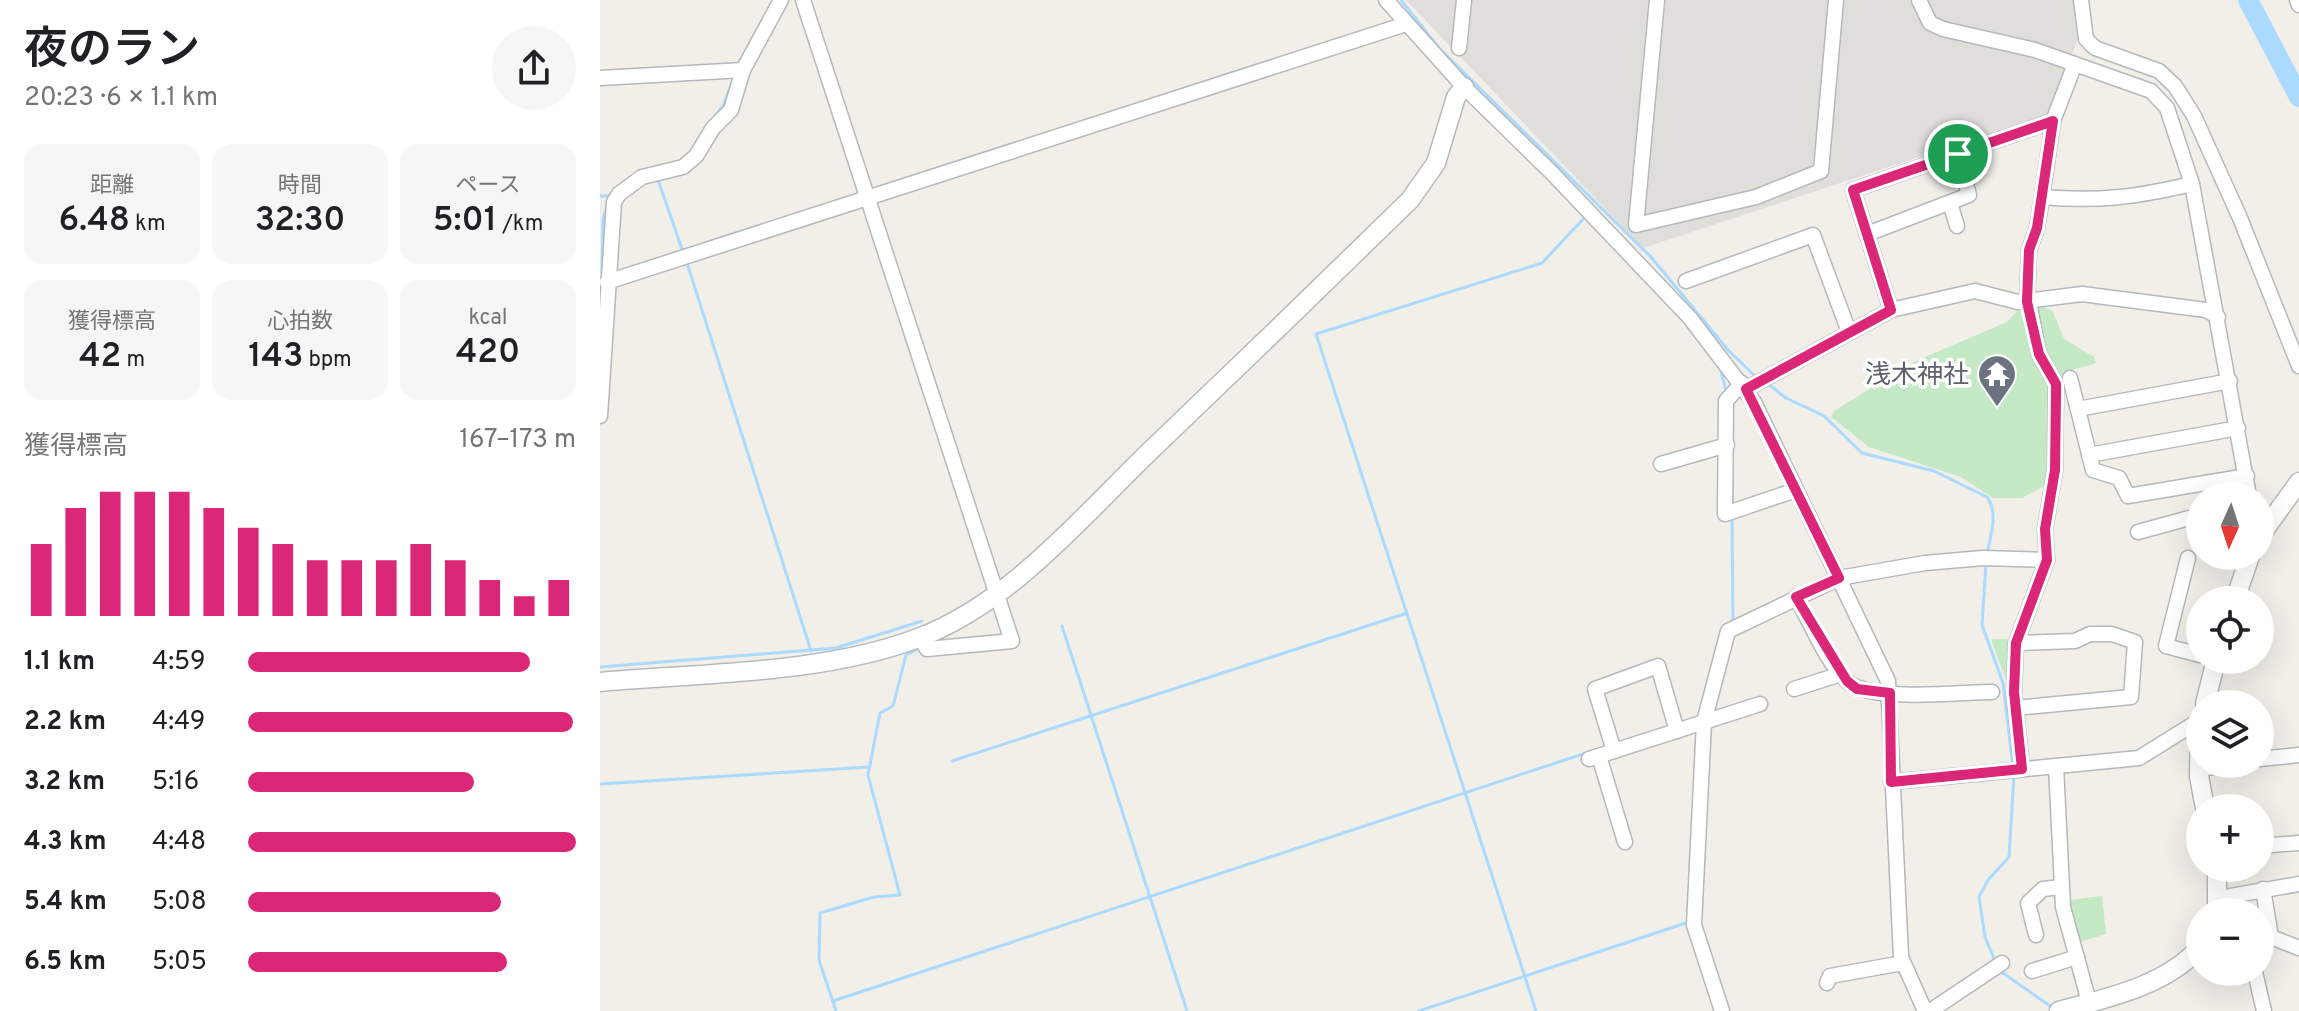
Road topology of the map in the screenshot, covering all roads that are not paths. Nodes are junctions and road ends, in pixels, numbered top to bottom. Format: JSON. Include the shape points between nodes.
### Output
{"nodes":[{"id":1,"x":781,"y":0,"type":"edge"},
{"id":2,"x":803,"y":0,"type":"edge"},
{"id":3,"x":1386,"y":0,"type":"edge"},
{"id":4,"x":1464,"y":0,"type":"edge"},
{"id":5,"x":1657,"y":0,"type":"edge"},
{"id":6,"x":1836,"y":0,"type":"edge"},
{"id":7,"x":1919,"y":0,"type":"edge"},
{"id":8,"x":2081,"y":0,"type":"edge"},
{"id":9,"x":1406,"y":24,"type":"junction"},
{"id":10,"x":1459,"y":48,"type":"dead end"},
{"id":11,"x":2075,"y":64,"type":"junction"},
{"id":12,"x":743,"y":70,"type":"junction"},
{"id":13,"x":600,"y":78,"type":"edge"},
{"id":14,"x":1464,"y":87,"type":"junction"},
{"id":15,"x":2053,"y":121,"type":"junction"},
{"id":16,"x":1958,"y":154,"type":"junction"},
{"id":17,"x":2192,"y":184,"type":"junction"},
{"id":18,"x":2042,"y":197,"type":"junction"},
{"id":19,"x":869,"y":200,"type":"junction"},
{"id":20,"x":1950,"y":203,"type":"junction"},
{"id":21,"x":1957,"y":226,"type":"dead end"},
{"id":22,"x":1867,"y":234,"type":"junction"},
{"id":23,"x":1686,"y":281,"type":"dead end"},
{"id":24,"x":607,"y":282,"type":"junction"},
{"id":25,"x":603,"y":301,"type":"edge"},
{"id":26,"x":2028,"y":302,"type":"junction"},
{"id":27,"x":1891,"y":310,"type":"junction"},
{"id":28,"x":2218,"y":317,"type":"junction"},
{"id":29,"x":1849,"y":332,"type":"junction"},
{"id":30,"x":2299,"y":366,"type":"edge"},
{"id":31,"x":2070,"y":378,"type":"dead end"},
{"id":32,"x":2230,"y":381,"type":"junction"},
{"id":33,"x":1744,"y":386,"type":"junction"},
{"id":34,"x":2078,"y":409,"type":"junction"},
{"id":35,"x":600,"y":416,"type":"edge"},
{"id":36,"x":2238,"y":428,"type":"junction"},
{"id":37,"x":1727,"y":445,"type":"junction"},
{"id":38,"x":2089,"y":455,"type":"junction"},
{"id":39,"x":1661,"y":464,"type":"dead end"},
{"id":40,"x":2247,"y":476,"type":"junction"},
{"id":41,"x":2248,"y":482,"type":"edge"},
{"id":42,"x":2299,"y":482,"type":"edge"},
{"id":43,"x":1793,"y":491,"type":"junction"},
{"id":44,"x":2274,"y":517,"type":"edge"},
{"id":45,"x":2186,"y":519,"type":"edge"},
{"id":46,"x":2138,"y":532,"type":"dead end"},
{"id":47,"x":2047,"y":560,"type":"junction"},
{"id":48,"x":2186,"y":566,"type":"edge"},
{"id":49,"x":1839,"y":578,"type":"junction"},
{"id":50,"x":998,"y":591,"type":"junction"},
{"id":51,"x":1796,"y":597,"type":"junction"},
{"id":52,"x":920,"y":638,"type":"junction"},
{"id":53,"x":2016,"y":643,"type":"junction"},
{"id":54,"x":2186,"y":651,"type":"edge"},
{"id":55,"x":1841,"y":674,"type":"junction"},
{"id":56,"x":600,"y":682,"type":"edge"},
{"id":57,"x":1794,"y":689,"type":"dead end"},
{"id":58,"x":1992,"y":692,"type":"dead end"},
{"id":59,"x":1890,"y":693,"type":"junction"},
{"id":60,"x":1760,"y":704,"type":"dead end"},
{"id":61,"x":2015,"y":708,"type":"junction"},
{"id":62,"x":1704,"y":722,"type":"junction"},
{"id":63,"x":2186,"y":730,"type":"edge"},
{"id":64,"x":1677,"y":731,"type":"junction"},
{"id":65,"x":1614,"y":751,"type":"junction"},
{"id":66,"x":2299,"y":755,"type":"edge"},
{"id":67,"x":2274,"y":758,"type":"edge"},
{"id":68,"x":2056,"y":766,"type":"junction"},
{"id":69,"x":2022,"y":769,"type":"junction"},
{"id":70,"x":1891,"y":782,"type":"junction"},
{"id":71,"x":1625,"y":842,"type":"dead end"},
{"id":72,"x":2299,"y":843,"type":"edge"},
{"id":73,"x":2274,"y":845,"type":"edge"},
{"id":74,"x":2223,"y":882,"type":"edge"},
{"id":75,"x":2299,"y":884,"type":"edge"},
{"id":76,"x":2061,"y":887,"type":"junction"},
{"id":77,"x":2263,"y":889,"type":"junction"},
{"id":78,"x":2230,"y":896,"type":"joint"},
{"id":79,"x":2264,"y":898,"type":"edge"},
{"id":80,"x":2036,"y":935,"type":"dead end"},
{"id":81,"x":2274,"y":940,"type":"edge"},
{"id":82,"x":2299,"y":948,"type":"edge"},
{"id":83,"x":2077,"y":957,"type":"junction"},
{"id":84,"x":2186,"y":962,"type":"edge"},
{"id":85,"x":1903,"y":963,"type":"junction"},
{"id":86,"x":2002,"y":963,"type":"dead end"},
{"id":87,"x":2032,"y":971,"type":"dead end"},
{"id":88,"x":1827,"y":983,"type":"dead end"},
{"id":89,"x":2258,"y":986,"type":"edge"},
{"id":90,"x":2089,"y":1002,"type":"junction"},
{"id":91,"x":2063,"y":1010,"type":"edge"},
{"id":92,"x":1722,"y":1011,"type":"edge"},
{"id":93,"x":1927,"y":1011,"type":"edge"},
{"id":94,"x":2264,"y":1011,"type":"edge"}],
"edges":[{"from":1,"to":12,"type":"street"},
{"from":2,"to":19,"type":"street"},
{"from":3,"to":9,"type":"street"},
{"from":4,"to":10,"type":"street"},
{"from":5,"to":6,"type":"street","via":[[1636,225],[1756,197],[1821,171]]},
{"from":7,"to":11,"type":"street","via":[[1930,23],[1943,29]]},
{"from":8,"to":30,"type":"street","via":[[2086,39],[2095,48],[2159,71],[2194,116]]},
{"from":9,"to":14,"type":"street"},
{"from":9,"to":19,"type":"street"},
{"from":11,"to":15,"type":"street"},
{"from":11,"to":17,"type":"street","via":[[2151,91],[2167,108]]},
{"from":12,"to":13,"type":"street"},
{"from":12,"to":24,"type":"street","via":[[731,110],[688,164],[642,177],[619,194],[611,211]]},
{"from":14,"to":33,"type":"street","via":[[1690,318]]},
{"from":14,"to":50,"type":"street","via":[[1456,97],[1436,163],[1410,200],[1080,519]]},
{"from":15,"to":16,"type":"street"},
{"from":15,"to":18,"type":"street"},
{"from":16,"to":20,"type":"street","via":[[1969,195]]},
{"from":16,"to":22,"type":"street","via":[[1853,190]]},
{"from":17,"to":18,"type":"street","via":[[2134,198]]},
{"from":17,"to":28,"type":"street"},
{"from":18,"to":26,"type":"street","via":[[2029,250]]},
{"from":19,"to":24,"type":"street"},
{"from":19,"to":50,"type":"street"},
{"from":20,"to":21,"type":"street"},
{"from":20,"to":22,"type":"street"},
{"from":22,"to":27,"type":"street"},
{"from":23,"to":29,"type":"street","via":[[1813,235]]},
{"from":24,"to":25,"type":"street"},
{"from":25,"to":35,"type":"street"},
{"from":26,"to":27,"type":"street","via":[[1975,291]]},
{"from":26,"to":28,"type":"street","via":[[2102,295],[2206,310]]},
{"from":26,"to":47,"type":"street","via":[[2039,354],[2056,384]]},
{"from":27,"to":29,"type":"street"},
{"from":28,"to":32,"type":"street"},
{"from":29,"to":33,"type":"street"},
{"from":31,"to":34,"type":"street"},
{"from":32,"to":34,"type":"street"},
{"from":32,"to":36,"type":"street"},
{"from":33,"to":37,"type":"street","via":[[1726,401]]},
{"from":33,"to":43,"type":"street"},
{"from":34,"to":38,"type":"street"},
{"from":36,"to":38,"type":"street"},
{"from":36,"to":40,"type":"street"},
{"from":37,"to":39,"type":"street"},
{"from":37,"to":43,"type":"street","via":[[1725,514]]},
{"from":38,"to":40,"type":"street","via":[[2093,470],[2119,478],[2128,496]]},
{"from":40,"to":41,"type":"street"},
{"from":42,"to":44,"type":"street"},
{"from":43,"to":49,"type":"street"},
{"from":45,"to":46,"type":"street"},
{"from":47,"to":49,"type":"street","via":[[1925,563]]},
{"from":47,"to":53,"type":"street"},
{"from":48,"to":54,"type":"street","via":[[2166,646]]},
{"from":49,"to":51,"type":"street"},
{"from":49,"to":59,"type":"street"},
{"from":50,"to":52,"type":"street"},
{"from":50,"to":52,"type":"street","via":[[1012,641],[927,649]]},
{"from":51,"to":55,"type":"street"},
{"from":51,"to":62,"type":"street","via":[[1728,631]]},
{"from":52,"to":56,"type":"street","via":[[871,654],[819,662]]},
{"from":53,"to":61,"type":"street"},
{"from":53,"to":61,"type":"street","via":[[2075,641],[2090,634],[2135,642],[2131,697]]},
{"from":55,"to":57,"type":"street"},
{"from":55,"to":59,"type":"street","via":[[1857,689]]},
{"from":58,"to":59,"type":"street"},
{"from":59,"to":70,"type":"street"},
{"from":60,"to":62,"type":"street"},
{"from":61,"to":69,"type":"street"},
{"from":62,"to":64,"type":"street"},
{"from":62,"to":92,"type":"street","via":[[1694,925]]},
{"from":63,"to":68,"type":"street","via":[[2139,758]]},
{"from":64,"to":65,"type":"street"},
{"from":64,"to":65,"type":"street","via":[[1658,666],[1595,689]]},
{"from":65,"to":71,"type":"street","via":[[1594,758]]},
{"from":66,"to":67,"type":"street"},
{"from":68,"to":69,"type":"street"},
{"from":68,"to":76,"type":"street"},
{"from":69,"to":70,"type":"street"},
{"from":70,"to":85,"type":"street"},
{"from":72,"to":73,"type":"street"},
{"from":74,"to":78,"type":"street"},
{"from":75,"to":77,"type":"street"},
{"from":76,"to":80,"type":"street","via":[[2043,889],[2028,903]]},
{"from":76,"to":83,"type":"street"},
{"from":77,"to":78,"type":"street"},
{"from":77,"to":79,"type":"street"},
{"from":81,"to":82,"type":"street"},
{"from":83,"to":87,"type":"street"},
{"from":83,"to":90,"type":"street"},
{"from":84,"to":90,"type":"street","via":[[2155,980]]},
{"from":85,"to":88,"type":"street","via":[[1843,971]]},
{"from":85,"to":93,"type":"street"},
{"from":86,"to":93,"type":"street"},
{"from":89,"to":94,"type":"street"},
{"from":90,"to":91,"type":"street"}]}
